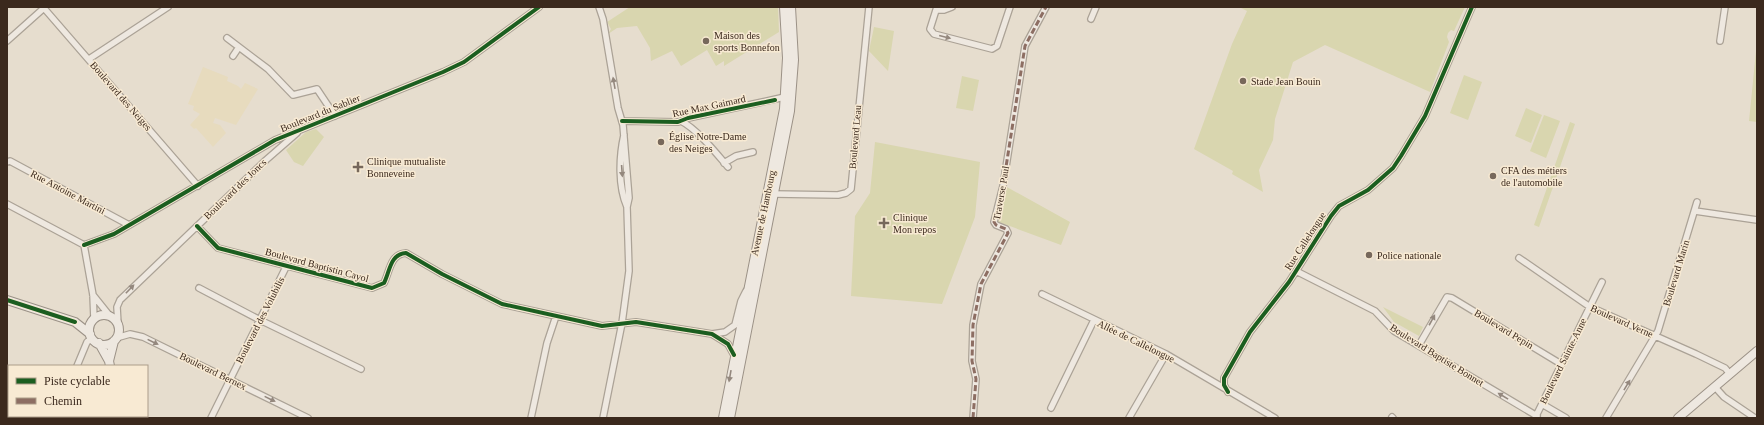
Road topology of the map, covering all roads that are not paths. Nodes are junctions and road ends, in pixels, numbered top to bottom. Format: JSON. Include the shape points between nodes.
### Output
{"nodes":[{"id":1,"x":168,"y":7,"type":"edge"},
{"id":2,"x":539,"y":7,"type":"edge"},
{"id":3,"x":599,"y":7,"type":"edge"},
{"id":4,"x":784,"y":7,"type":"edge"},
{"id":5,"x":791,"y":7,"type":"edge"},
{"id":6,"x":868,"y":7,"type":"edge"},
{"id":7,"x":952,"y":7,"type":"edge"},
{"id":8,"x":1010,"y":7,"type":"edge"},
{"id":9,"x":1046,"y":7,"type":"edge"},
{"id":10,"x":1096,"y":7,"type":"edge"},
{"id":11,"x":1472,"y":7,"type":"edge"},
{"id":12,"x":1724,"y":7,"type":"edge"},
{"id":13,"x":44,"y":8,"type":"edge"},
{"id":14,"x":936,"y":8,"type":"edge"},
{"id":15,"x":1091,"y":19,"type":"dead end"},
{"id":16,"x":227,"y":38,"type":"dead end"},
{"id":17,"x":7,"y":41,"type":"edge"},
{"id":18,"x":1720,"y":41,"type":"dead end"},
{"id":19,"x":239,"y":47,"type":"junction"},
{"id":20,"x":233,"y":56,"type":"dead end"},
{"id":21,"x":88,"y":59,"type":"junction"},
{"id":22,"x":785,"y":97,"type":"junction"},
{"id":23,"x":335,"y":116,"type":"junction"},
{"id":24,"x":622,"y":121,"type":"junction"},
{"id":25,"x":681,"y":121,"type":"junction"},
{"id":26,"x":301,"y":130,"type":"junction"},
{"id":27,"x":753,"y":152,"type":"dead end"},
{"id":28,"x":7,"y":162,"type":"edge"},
{"id":29,"x":198,"y":186,"type":"junction"},
{"id":30,"x":774,"y":194,"type":"junction"},
{"id":31,"x":1697,"y":202,"type":"dead end"},
{"id":32,"x":7,"y":204,"type":"edge"},
{"id":33,"x":1696,"y":211,"type":"junction"},
{"id":34,"x":1757,"y":220,"type":"edge"},
{"id":35,"x":129,"y":225,"type":"junction"},
{"id":36,"x":197,"y":226,"type":"junction"},
{"id":37,"x":84,"y":245,"type":"junction"},
{"id":38,"x":1519,"y":258,"type":"dead end"},
{"id":39,"x":287,"y":266,"type":"junction"},
{"id":40,"x":1296,"y":271,"type":"junction"},
{"id":41,"x":1602,"y":282,"type":"dead end"},
{"id":42,"x":199,"y":288,"type":"dead end"},
{"id":43,"x":748,"y":288,"type":"junction"},
{"id":44,"x":1042,"y":294,"type":"dead end"},
{"id":45,"x":93,"y":295,"type":"junction"},
{"id":46,"x":7,"y":300,"type":"edge"},
{"id":47,"x":1590,"y":307,"type":"junction"},
{"id":48,"x":109,"y":315,"type":"junction"},
{"id":49,"x":556,"y":316,"type":"junction"},
{"id":50,"x":94,"y":319,"type":"junction"},
{"id":51,"x":260,"y":320,"type":"junction"},
{"id":52,"x":1094,"y":320,"type":"junction"},
{"id":53,"x":75,"y":322,"type":"junction"},
{"id":54,"x":622,"y":323,"type":"junction"},
{"id":55,"x":118,"y":324,"type":"junction"},
{"id":56,"x":712,"y":334,"type":"junction"},
{"id":57,"x":91,"y":336,"type":"junction"},
{"id":58,"x":1656,"y":336,"type":"junction"},
{"id":59,"x":115,"y":340,"type":"junction"},
{"id":60,"x":99,"y":343,"type":"junction"},
{"id":61,"x":1419,"y":345,"type":"junction"},
{"id":62,"x":1757,"y":351,"type":"edge"},
{"id":63,"x":1166,"y":354,"type":"junction"},
{"id":64,"x":734,"y":355,"type":"junction"},
{"id":65,"x":109,"y":363,"type":"edge"},
{"id":66,"x":1561,"y":364,"type":"junction"},
{"id":67,"x":77,"y":365,"type":"edge"},
{"id":68,"x":361,"y":368,"type":"dead end"},
{"id":69,"x":1730,"y":374,"type":"junction"},
{"id":70,"x":230,"y":380,"type":"junction"},
{"id":71,"x":1715,"y":386,"type":"junction"},
{"id":72,"x":1228,"y":392,"type":"junction"},
{"id":73,"x":1542,"y":404,"type":"junction"},
{"id":74,"x":1051,"y":408,"type":"dead end"},
{"id":75,"x":1536,"y":417,"type":"edge"},
{"id":76,"x":211,"y":418,"type":"edge"},
{"id":77,"x":308,"y":418,"type":"edge"},
{"id":78,"x":531,"y":418,"type":"edge"},
{"id":79,"x":603,"y":418,"type":"edge"},
{"id":80,"x":723,"y":418,"type":"edge"},
{"id":81,"x":730,"y":418,"type":"edge"},
{"id":82,"x":973,"y":418,"type":"edge"},
{"id":83,"x":1129,"y":418,"type":"edge"},
{"id":84,"x":1275,"y":418,"type":"edge"},
{"id":85,"x":1566,"y":418,"type":"edge"},
{"id":86,"x":1606,"y":418,"type":"edge"},
{"id":87,"x":1678,"y":418,"type":"edge"},
{"id":88,"x":1755,"y":418,"type":"edge"}],
"edges":[{"from":1,"to":21,"type":"street"},
{"from":2,"to":23,"type":"street","name":"Boulevard du Sablier","via":[[464,62]]},
{"from":24,"to":3,"type":"street","one_way":true},
{"from":4,"to":22,"type":"street","name":"Avenue de Hambourg","via":[[787,45]]},
{"from":5,"to":30,"type":"street","name":"Avenue de Hambourg","via":[[794,60],[791,100]]},
{"from":6,"to":30,"type":"street","name":"Boulevard Leau","via":[[851,189],[838,195]]},
{"from":7,"to":14,"type":"street","via":[[944,10]]},
{"from":14,"to":8,"type":"street","one_way":true,"via":[[930,29],[934,34],[992,49],[997,46]]},
{"from":9,"to":82,"type":"street","name":"Traverse Paul","via":[[1025,46],[1003,186],[994,222],[1008,233],[982,284],[973,326],[972,361],[976,379]]},
{"from":10,"to":15,"type":"street"},
{"from":11,"to":40,"type":"street","name":"Rue Callelongue","via":[[1425,116],[1401,156],[1393,168],[1368,190],[1339,206]]},
{"from":12,"to":18,"type":"street"},
{"from":13,"to":17,"type":"street"},
{"from":13,"to":21,"type":"street","name":"Boulevard des Neiges"},
{"from":16,"to":19,"type":"street"},
{"from":19,"to":20,"type":"street"},
{"from":19,"to":23,"type":"street","via":[[268,69],[293,95],[317,89]]},
{"from":21,"to":29,"type":"street","name":"Boulevard des Neiges"},
{"from":22,"to":25,"type":"street","name":"Rue Max Gaimard"},
{"from":22,"to":43,"type":"street","name":"Avenue de Hambourg"},
{"from":23,"to":26,"type":"street","name":"Boulevard du Sablier"},
{"from":24,"to":25,"type":"street","name":"Rue Max Gaimard"},
{"from":24,"to":54,"type":"street","via":[[624,135],[620,153],[630,259]]},
{"from":25,"to":27,"type":"street","via":[[687,124],[726,165],[736,156]]},
{"from":26,"to":29,"type":"street","name":"Boulevard du Sablier","via":[[275,140]]},
{"from":26,"to":36,"type":"street","name":"Boulevard des Joncs"},
{"from":28,"to":35,"type":"street","name":"Rue Antoine Martini","via":[[10,161]]},
{"from":29,"to":35,"type":"street","name":"Boulevard du Sablier"},
{"from":30,"to":81,"type":"street","name":"Avenue de Hambourg"},
{"from":31,"to":33,"type":"street","name":"Boulevard Marin"},
{"from":32,"to":37,"type":"street"},
{"from":33,"to":34,"type":"street"},
{"from":33,"to":58,"type":"street","name":"Boulevard Marin"},
{"from":35,"to":37,"type":"street","name":"Boulevard du Sablier","via":[[114,234]]},
{"from":36,"to":39,"type":"street","name":"Boulevard Baptistin Cayol","via":[[218,248]]},
{"from":55,"to":36,"type":"street","name":"Boulevard des Joncs","one_way":true,"via":[[117,307],[120,300]]},
{"from":37,"to":45,"type":"street"},
{"from":38,"to":47,"type":"street","name":"Boulevard Verne"},
{"from":39,"to":49,"type":"street","name":"Boulevard Baptistin Cayol","via":[[372,288],[384,283],[393,259],[406,253],[502,304]]},
{"from":39,"to":51,"type":"street","name":"Boulevard des Volubilis"},
{"from":40,"to":61,"type":"street","name":"Boulevard Baptiste Bonnet","via":[[1375,311],[1394,331]]},
{"from":40,"to":72,"type":"street","name":"Rue Callelongue","via":[[1247,338],[1224,378]]},
{"from":41,"to":47,"type":"street","name":"Boulevard Sainte-Anne"},
{"from":42,"to":51,"type":"street"},
{"from":43,"to":56,"type":"street","name":"Boulevard Baptistin Cayol","via":[[735,325],[725,332]]},
{"from":43,"to":64,"type":"street","name":"Avenue de Hambourg"},
{"from":44,"to":52,"type":"street","name":"Allée de Callelongue"},
{"from":45,"to":48,"type":"street"},
{"from":45,"to":50,"type":"street"},
{"from":46,"to":53,"type":"street"},
{"from":47,"to":58,"type":"street","name":"Boulevard Verne"},
{"from":47,"to":66,"type":"street","name":"Boulevard Sainte-Anne"},
{"from":48,"to":50,"type":"street","via":[[101,315]]},
{"from":48,"to":55,"type":"street"},
{"from":49,"to":54,"type":"street","name":"Boulevard Baptistin Cayol","via":[[602,326]]},
{"from":49,"to":78,"type":"street","via":[[547,344]]},
{"from":50,"to":53,"type":"street"},
{"from":50,"to":57,"type":"street","via":[[90,324]]},
{"from":51,"to":68,"type":"street"},
{"from":51,"to":70,"type":"street","name":"Boulevard des Volubilis"},
{"from":52,"to":63,"type":"street","name":"Allée de Callelongue"},
{"from":52,"to":74,"type":"street"},
{"from":53,"to":57,"type":"street"},
{"from":54,"to":56,"type":"street","name":"Boulevard Baptistin Cayol","via":[[636,322]]},
{"from":54,"to":79,"type":"street"},
{"from":55,"to":59,"type":"street","via":[[119,334]]},
{"from":56,"to":64,"type":"street","name":"Boulevard Baptistin Cayol","via":[[728,344]]},
{"from":57,"to":60,"type":"street"},
{"from":57,"to":67,"type":"street"},
{"from":58,"to":69,"type":"street","name":"Boulevard Verne","via":[[1725,368]]},
{"from":86,"to":58,"type":"street","name":"Boulevard Marin","one_way":true},
{"from":59,"to":60,"type":"street","via":[[109,344]]},
{"from":59,"to":65,"type":"street"},
{"from":59,"to":70,"type":"street","name":"Boulevard Bernex","one_way":true,"via":[[130,334],[142,337]]},
{"from":60,"to":65,"type":"street"},
{"from":61,"to":66,"type":"street","name":"Boulevard Pepin","one_way":true,"via":[[1444,298],[1447,297]]},
{"from":75,"to":61,"type":"street","name":"Boulevard Baptiste Bonnet","one_way":true},
{"from":62,"to":69,"type":"street"},
{"from":63,"to":72,"type":"street","name":"Allée de Callelongue"},
{"from":63,"to":83,"type":"street"},
{"from":64,"to":80,"type":"street","name":"Avenue de Hambourg","one_way":true},
{"from":66,"to":73,"type":"street","name":"Boulevard Sainte-Anne"},
{"from":69,"to":71,"type":"street"},
{"from":70,"to":76,"type":"street","name":"Boulevard des Volubilis"},
{"from":70,"to":77,"type":"street","name":"Boulevard Bernex","one_way":true},
{"from":71,"to":87,"type":"street"},
{"from":71,"to":88,"type":"street","via":[[1724,397]]},
{"from":72,"to":84,"type":"street"},
{"from":73,"to":75,"type":"street","name":"Boulevard Sainte-Anne"},
{"from":73,"to":85,"type":"street"}]}
